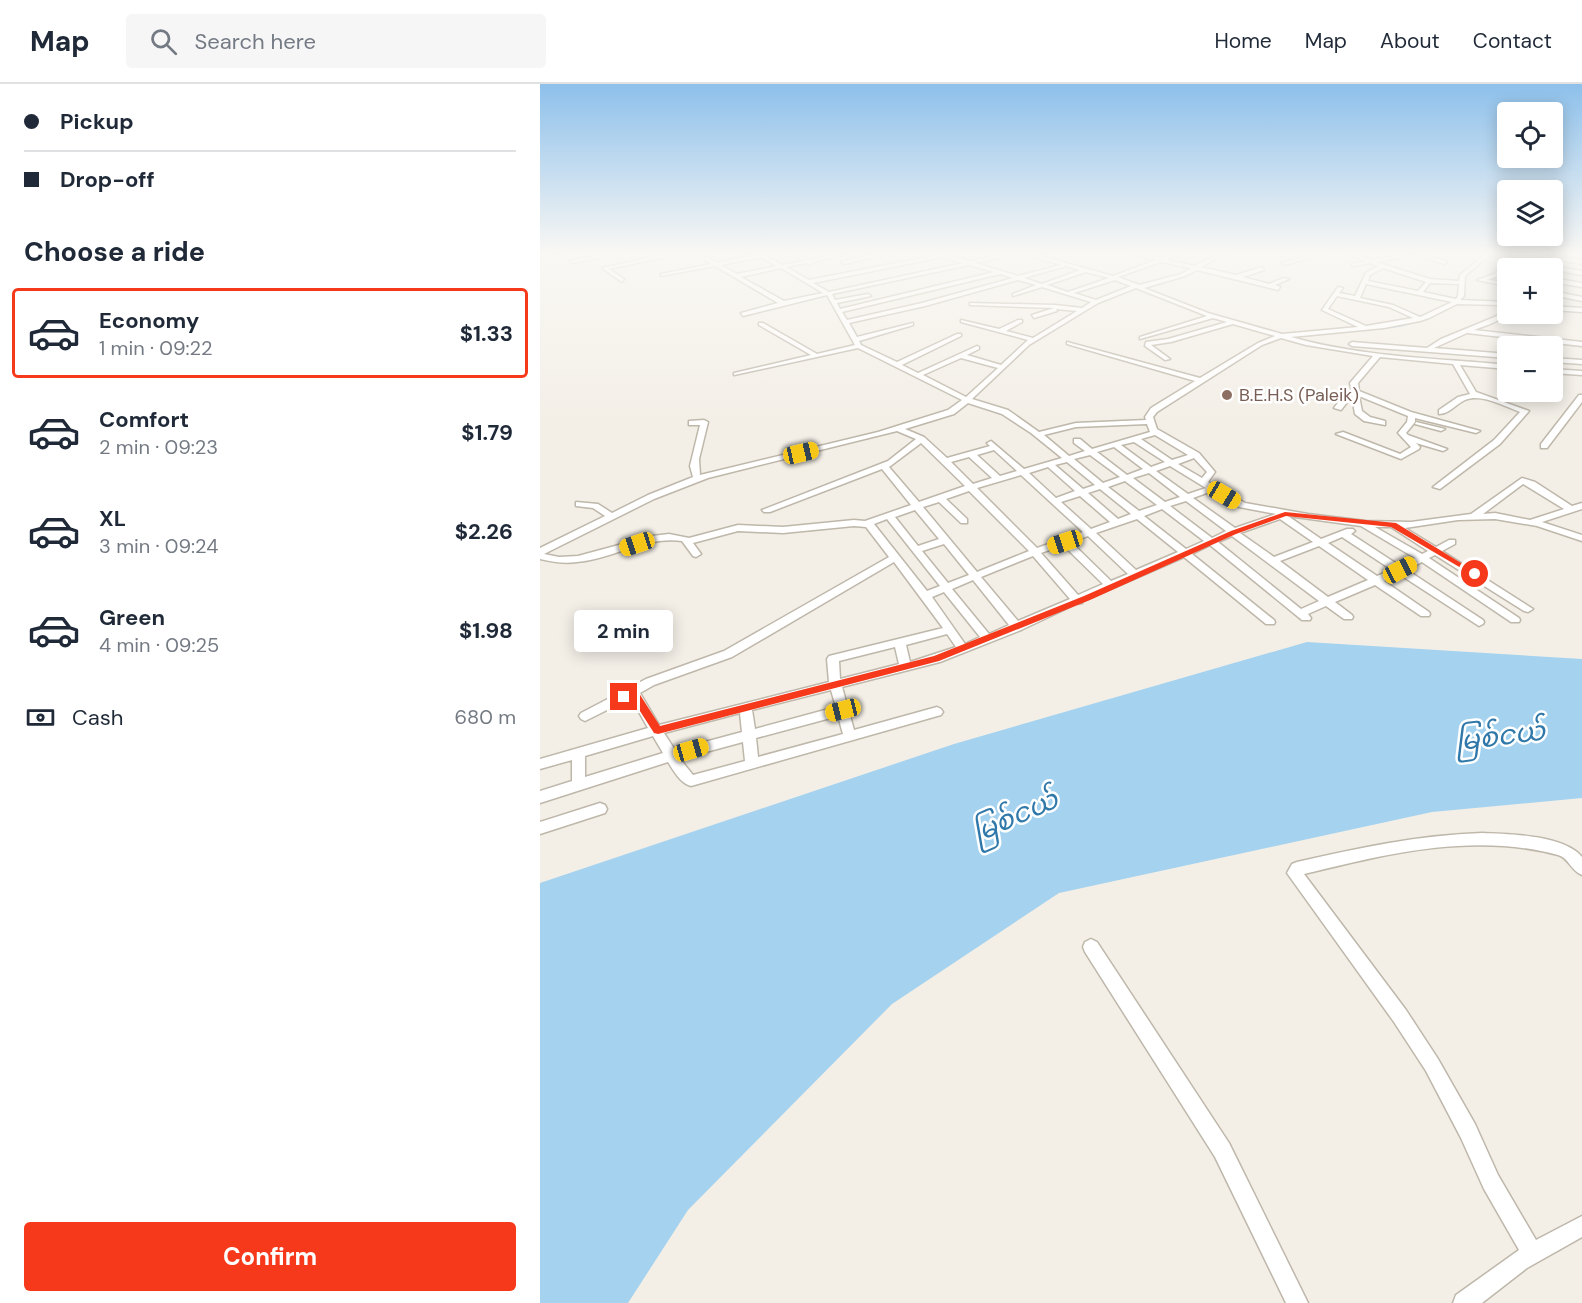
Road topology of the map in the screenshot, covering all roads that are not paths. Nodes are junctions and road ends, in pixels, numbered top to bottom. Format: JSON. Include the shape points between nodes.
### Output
{"nodes":[{"id":1,"x":762,"y":309,"type":"edge"},
{"id":2,"x":847,"y":309,"type":"edge"},
{"id":3,"x":905,"y":309,"type":"edge"},
{"id":4,"x":1050,"y":309,"type":"edge"},
{"id":5,"x":1058,"y":309,"type":"edge"},
{"id":6,"x":1071,"y":309,"type":"edge"},
{"id":7,"x":1084,"y":309,"type":"edge"},
{"id":8,"x":1194,"y":309,"type":"edge"},
{"id":9,"x":1328,"y":309,"type":"edge"},
{"id":10,"x":1400,"y":309,"type":"edge"},
{"id":11,"x":1446,"y":309,"type":"edge"},
{"id":12,"x":1564,"y":309,"type":"edge"},
{"id":13,"x":1054,"y":310,"type":"junction"},
{"id":14,"x":1579,"y":310,"type":"edge"},
{"id":15,"x":838,"y":311,"type":"joint"},
{"id":16,"x":1078,"y":312,"type":"junction"},
{"id":17,"x":743,"y":314,"type":"dead end"},
{"id":18,"x":1034,"y":316,"type":"dead end"},
{"id":19,"x":1213,"y":316,"type":"junction"},
{"id":20,"x":1430,"y":317,"type":"junction"},
{"id":21,"x":1497,"y":318,"type":"edge"},
{"id":22,"x":1582,"y":319,"type":"edge"},
{"id":23,"x":963,"y":321,"type":"dead end"},
{"id":24,"x":1020,"y":321,"type":"dead end"},
{"id":25,"x":844,"y":322,"type":"junction"},
{"id":26,"x":1233,"y":322,"type":"junction"},
{"id":27,"x":761,"y":324,"type":"dead end"},
{"id":28,"x":911,"y":324,"type":"dead end"},
{"id":29,"x":1365,"y":327,"type":"junction"},
{"id":30,"x":1000,"y":331,"type":"junction"},
{"id":31,"x":1466,"y":331,"type":"junction"},
{"id":32,"x":959,"y":336,"type":"dead end"},
{"id":33,"x":1280,"y":336,"type":"junction"},
{"id":34,"x":1142,"y":338,"type":"dead end"},
{"id":35,"x":1305,"y":339,"type":"junction"},
{"id":36,"x":1034,"y":340,"type":"junction"},
{"id":37,"x":857,"y":343,"type":"junction"},
{"id":38,"x":1069,"y":343,"type":"dead end"},
{"id":39,"x":1582,"y":344,"type":"edge"},
{"id":40,"x":939,"y":345,"type":"junction"},
{"id":41,"x":977,"y":348,"type":"dead end"},
{"id":42,"x":1428,"y":350,"type":"junction"},
{"id":43,"x":966,"y":354,"type":"junction"},
{"id":44,"x":1378,"y":355,"type":"junction"},
{"id":45,"x":1497,"y":355,"type":"edge"},
{"id":46,"x":817,"y":356,"type":"junction"},
{"id":47,"x":1167,"y":359,"type":"dead end"},
{"id":48,"x":1563,"y":361,"type":"edge"},
{"id":49,"x":1582,"y":362,"type":"edge"},
{"id":50,"x":1456,"y":363,"type":"junction"},
{"id":51,"x":897,"y":365,"type":"junction"},
{"id":52,"x":1497,"y":366,"type":"edge"},
{"id":53,"x":1002,"y":367,"type":"junction"},
{"id":54,"x":1563,"y":372,"type":"edge"},
{"id":55,"x":1582,"y":373,"type":"edge"},
{"id":56,"x":736,"y":374,"type":"dead end"},
{"id":57,"x":918,"y":375,"type":"junction"},
{"id":58,"x":1202,"y":381,"type":"junction"},
{"id":59,"x":1354,"y":391,"type":"junction"},
{"id":60,"x":1476,"y":394,"type":"junction"},
{"id":61,"x":1582,"y":397,"type":"edge"},
{"id":62,"x":967,"y":400,"type":"junction"},
{"id":63,"x":1338,"y":408,"type":"dead end"},
{"id":64,"x":1442,"y":412,"type":"dead end"},
{"id":65,"x":1411,"y":417,"type":"junction"},
{"id":66,"x":1399,"y":418,"type":"dead end"},
{"id":67,"x":692,"y":423,"type":"dead end"},
{"id":68,"x":1382,"y":423,"type":"dead end"},
{"id":69,"x":1153,"y":426,"type":"junction"},
{"id":70,"x":898,"y":429,"type":"junction"},
{"id":71,"x":1441,"y":429,"type":"dead end"},
{"id":72,"x":1476,"y":431,"type":"dead end"},
{"id":73,"x":1039,"y":434,"type":"junction"},
{"id":74,"x":1340,"y":434,"type":"dead end"},
{"id":75,"x":1408,"y":438,"type":"junction"},
{"id":76,"x":921,"y":439,"type":"junction"},
{"id":77,"x":1135,"y":439,"type":"junction"},
{"id":78,"x":1077,"y":441,"type":"dead end"},
{"id":79,"x":1116,"y":445,"type":"junction"},
{"id":80,"x":1544,"y":446,"type":"dead end"},
{"id":81,"x":1443,"y":449,"type":"dead end"},
{"id":82,"x":1093,"y":452,"type":"junction"},
{"id":83,"x":971,"y":454,"type":"junction"},
{"id":84,"x":1196,"y":455,"type":"junction"},
{"id":85,"x":1071,"y":459,"type":"junction"},
{"id":86,"x":945,"y":461,"type":"junction"},
{"id":87,"x":1171,"y":463,"type":"junction"},
{"id":88,"x":1050,"y":465,"type":"junction"},
{"id":89,"x":884,"y":466,"type":"junction"},
{"id":90,"x":1150,"y":470,"type":"junction"},
{"id":91,"x":1024,"y":473,"type":"junction"},
{"id":92,"x":1127,"y":477,"type":"junction"},
{"id":93,"x":698,"y":478,"type":"junction"},
{"id":94,"x":999,"y":480,"type":"junction"},
{"id":95,"x":1203,"y":483,"type":"junction"},
{"id":96,"x":1104,"y":485,"type":"junction"},
{"id":97,"x":972,"y":487,"type":"junction"},
{"id":98,"x":1437,"y":487,"type":"dead end"},
{"id":99,"x":1213,"y":489,"type":"junction"},
{"id":100,"x":1080,"y":493,"type":"junction"},
{"id":101,"x":940,"y":498,"type":"junction"},
{"id":102,"x":1188,"y":498,"type":"junction"},
{"id":103,"x":1055,"y":501,"type":"junction"},
{"id":104,"x":579,"y":504,"type":"dead end"},
{"id":105,"x":1166,"y":506,"type":"junction"},
{"id":106,"x":1582,"y":506,"type":"edge"},
{"id":107,"x":916,"y":507,"type":"junction"},
{"id":108,"x":1569,"y":508,"type":"junction"},
{"id":109,"x":767,"y":510,"type":"dead end"},
{"id":110,"x":1283,"y":514,"type":"junction"},
{"id":111,"x":1140,"y":515,"type":"junction"},
{"id":112,"x":889,"y":516,"type":"junction"},
{"id":113,"x":1474,"y":516,"type":"junction"},
{"id":114,"x":612,"y":517,"type":"junction"},
{"id":115,"x":964,"y":522,"type":"dead end"},
{"id":116,"x":1532,"y":522,"type":"junction"},
{"id":117,"x":1117,"y":523,"type":"junction"},
{"id":118,"x":867,"y":524,"type":"junction"},
{"id":119,"x":1365,"y":524,"type":"junction"},
{"id":120,"x":1393,"y":525,"type":"junction"},
{"id":121,"x":1233,"y":532,"type":"junction"},
{"id":122,"x":1091,"y":533,"type":"junction"},
{"id":123,"x":1344,"y":534,"type":"junction"},
{"id":124,"x":1582,"y":538,"type":"edge"},
{"id":125,"x":944,"y":541,"type":"junction"},
{"id":126,"x":687,"y":542,"type":"junction"},
{"id":127,"x":1065,"y":542,"type":"junction"},
{"id":128,"x":1212,"y":542,"type":"junction"},
{"id":129,"x":1452,"y":542,"type":"dead end"},
{"id":130,"x":1322,"y":543,"type":"junction"},
{"id":131,"x":916,"y":550,"type":"junction"},
{"id":132,"x":1437,"y":551,"type":"junction"},
{"id":133,"x":1035,"y":552,"type":"junction"},
{"id":134,"x":1187,"y":552,"type":"junction"},
{"id":135,"x":540,"y":554,"type":"edge"},
{"id":136,"x":696,"y":554,"type":"dead end"},
{"id":137,"x":894,"y":558,"type":"junction"},
{"id":138,"x":1422,"y":558,"type":"junction"},
{"id":139,"x":1272,"y":561,"type":"junction"},
{"id":140,"x":1400,"y":570,"type":"junction"},
{"id":141,"x":1136,"y":575,"type":"junction"},
{"id":142,"x":974,"y":576,"type":"junction"},
{"id":143,"x":1377,"y":581,"type":"junction"},
{"id":144,"x":1112,"y":586,"type":"junction"},
{"id":145,"x":946,"y":587,"type":"junction"},
{"id":146,"x":925,"y":596,"type":"junction"},
{"id":147,"x":1078,"y":601,"type":"junction"},
{"id":148,"x":1328,"y":602,"type":"junction"},
{"id":149,"x":1528,"y":609,"type":"dead end"},
{"id":150,"x":1425,"y":615,"type":"dead end"},
{"id":151,"x":1348,"y":617,"type":"dead end"},
{"id":152,"x":1515,"y":620,"type":"dead end"},
{"id":153,"x":1270,"y":622,"type":"dead end"},
{"id":154,"x":1479,"y":622,"type":"dead end"},
{"id":155,"x":1017,"y":627,"type":"junction"},
{"id":156,"x":950,"y":630,"type":"junction"},
{"id":157,"x":987,"y":639,"type":"junction"},
{"id":158,"x":900,"y":643,"type":"junction"},
{"id":159,"x":963,"y":649,"type":"junction"},
{"id":160,"x":905,"y":666,"type":"junction"},
{"id":161,"x":835,"y":684,"type":"junction"},
{"id":162,"x":633,"y":692,"type":"junction"},
{"id":163,"x":746,"y":708,"type":"junction"},
{"id":164,"x":843,"y":710,"type":"junction"},
{"id":165,"x":937,"y":712,"type":"dead end"},
{"id":166,"x":585,"y":716,"type":"dead end"},
{"id":167,"x":658,"y":730,"type":"junction"},
{"id":168,"x":748,"y":734,"type":"junction"},
{"id":169,"x":850,"y":737,"type":"junction"},
{"id":170,"x":578,"y":753,"type":"junction"},
{"id":171,"x":671,"y":756,"type":"junction"},
{"id":172,"x":540,"y":764,"type":"edge"},
{"id":173,"x":752,"y":764,"type":"junction"},
{"id":174,"x":579,"y":784,"type":"junction"},
{"id":175,"x":540,"y":797,"type":"edge"},
{"id":176,"x":600,"y":809,"type":"dead end"},
{"id":177,"x":540,"y":828,"type":"edge"},
{"id":178,"x":1582,"y":868,"type":"edge"},
{"id":179,"x":1091,"y":947,"type":"dead end"},
{"id":180,"x":1582,"y":1226,"type":"edge"},
{"id":181,"x":1533,"y":1253,"type":"junction"},
{"id":182,"x":1297,"y":1303,"type":"edge"},
{"id":183,"x":1464,"y":1303,"type":"edge"}],
"edges":[{"from":1,"to":17,"type":"street"},
{"from":2,"to":15,"type":"street"},
{"from":3,"to":25,"type":"street"},
{"from":4,"to":13,"type":"street"},
{"from":5,"to":13,"type":"street"},
{"from":6,"to":16,"type":"street"},
{"from":7,"to":16,"type":"street"},
{"from":8,"to":19,"type":"street"},
{"from":9,"to":29,"type":"street","via":[[1326,312]]},
{"from":10,"to":20,"type":"street"},
{"from":11,"to":20,"type":"street"},
{"from":12,"to":14,"type":"street"},
{"from":13,"to":16,"type":"street"},
{"from":13,"to":18,"type":"street"},
{"from":14,"to":22,"type":"street"},
{"from":15,"to":25,"type":"street"},
{"from":16,"to":36,"type":"street"},
{"from":19,"to":26,"type":"street"},
{"from":19,"to":34,"type":"street"},
{"from":20,"to":29,"type":"street"},
{"from":20,"to":35,"type":"street","via":[[1409,326]]},
{"from":21,"to":31,"type":"street"},
{"from":23,"to":30,"type":"street"},
{"from":24,"to":30,"type":"street"},
{"from":25,"to":37,"type":"street"},
{"from":26,"to":33,"type":"street"},
{"from":26,"to":47,"type":"street","via":[[1148,343]]},
{"from":27,"to":46,"type":"street"},
{"from":28,"to":37,"type":"street"},
{"from":29,"to":33,"type":"street"},
{"from":30,"to":36,"type":"street"},
{"from":31,"to":39,"type":"street"},
{"from":31,"to":42,"type":"street"},
{"from":32,"to":40,"type":"street"},
{"from":33,"to":35,"type":"street"},
{"from":33,"to":58,"type":"street","via":[[1260,344]]},
{"from":35,"to":42,"type":"street"},
{"from":35,"to":44,"type":"street"},
{"from":36,"to":53,"type":"street"},
{"from":37,"to":46,"type":"street"},
{"from":37,"to":51,"type":"street"},
{"from":38,"to":58,"type":"street"},
{"from":40,"to":43,"type":"street"},
{"from":40,"to":51,"type":"street"},
{"from":41,"to":43,"type":"street"},
{"from":42,"to":45,"type":"street"},
{"from":43,"to":53,"type":"street"},
{"from":43,"to":57,"type":"street"},
{"from":44,"to":50,"type":"street"},
{"from":44,"to":59,"type":"street"},
{"from":46,"to":56,"type":"street"},
{"from":48,"to":49,"type":"street"},
{"from":50,"to":52,"type":"street"},
{"from":50,"to":60,"type":"street"},
{"from":51,"to":57,"type":"street"},
{"from":53,"to":62,"type":"street"},
{"from":54,"to":55,"type":"street"},
{"from":57,"to":62,"type":"street"},
{"from":58,"to":69,"type":"street","via":[[1150,413]]},
{"from":59,"to":63,"type":"street"},
{"from":59,"to":65,"type":"street"},
{"from":59,"to":68,"type":"street","via":[[1358,412]]},
{"from":60,"to":64,"type":"street"},
{"from":60,"to":98,"type":"street","via":[[1526,411],[1497,442]]},
{"from":61,"to":80,"type":"street"},
{"from":62,"to":70,"type":"street","via":[[940,417]]},
{"from":62,"to":73,"type":"street","via":[[998,409]]},
{"from":65,"to":66,"type":"street"},
{"from":65,"to":71,"type":"street"},
{"from":65,"to":72,"type":"street"},
{"from":65,"to":75,"type":"street","via":[[1402,433]]},
{"from":67,"to":93,"type":"street","via":[[702,421],[705,433],[694,463]]},
{"from":69,"to":73,"type":"street","via":[[1076,425]]},
{"from":69,"to":77,"type":"street"},
{"from":69,"to":84,"type":"street"},
{"from":70,"to":76,"type":"street"},
{"from":70,"to":93,"type":"street"},
{"from":73,"to":85,"type":"street"},
{"from":74,"to":75,"type":"street","via":[[1400,457],[1416,447]]},
{"from":75,"to":81,"type":"street"},
{"from":76,"to":86,"type":"street"},
{"from":76,"to":89,"type":"street"},
{"from":77,"to":79,"type":"street"},
{"from":77,"to":87,"type":"street"},
{"from":78,"to":82,"type":"street"},
{"from":79,"to":82,"type":"street"},
{"from":79,"to":90,"type":"street"},
{"from":82,"to":85,"type":"street"},
{"from":82,"to":92,"type":"street"},
{"from":83,"to":86,"type":"street"},
{"from":83,"to":91,"type":"street","via":[[993,445]]},
{"from":83,"to":94,"type":"street"},
{"from":84,"to":87,"type":"street"},
{"from":84,"to":95,"type":"street","via":[[1210,472]]},
{"from":85,"to":88,"type":"street"},
{"from":85,"to":96,"type":"street"},
{"from":86,"to":97,"type":"street"},
{"from":87,"to":90,"type":"street"},
{"from":87,"to":95,"type":"street"},
{"from":88,"to":91,"type":"street"},
{"from":88,"to":100,"type":"street"},
{"from":89,"to":107,"type":"street"},
{"from":89,"to":109,"type":"street"},
{"from":90,"to":92,"type":"street"},
{"from":90,"to":102,"type":"street"},
{"from":91,"to":94,"type":"street"},
{"from":91,"to":103,"type":"street"},
{"from":92,"to":96,"type":"street"},
{"from":92,"to":105,"type":"street"},
{"from":93,"to":114,"type":"street"},
{"from":94,"to":97,"type":"street"},
{"from":95,"to":99,"type":"street"},
{"from":96,"to":100,"type":"street"},
{"from":96,"to":111,"type":"street"},
{"from":97,"to":101,"type":"street"},
{"from":97,"to":133,"type":"street"},
{"from":99,"to":102,"type":"street"},
{"from":99,"to":110,"type":"street","via":[[1242,505]]},
{"from":100,"to":103,"type":"street"},
{"from":100,"to":117,"type":"street"},
{"from":101,"to":107,"type":"street"},
{"from":101,"to":115,"type":"street"},
{"from":102,"to":105,"type":"street"},
{"from":102,"to":121,"type":"street"},
{"from":103,"to":122,"type":"street"},
{"from":104,"to":114,"type":"street","via":[[595,506]]},
{"from":105,"to":111,"type":"street"},
{"from":105,"to":128,"type":"street"},
{"from":106,"to":108,"type":"street"},
{"from":107,"to":112,"type":"street"},
{"from":107,"to":125,"type":"street"},
{"from":108,"to":113,"type":"street","via":[[1522,481]]},
{"from":108,"to":116,"type":"street"},
{"from":110,"to":119,"type":"street"},
{"from":110,"to":121,"type":"street"},
{"from":110,"to":130,"type":"street"},
{"from":111,"to":117,"type":"street"},
{"from":111,"to":134,"type":"street"},
{"from":112,"to":118,"type":"street"},
{"from":112,"to":131,"type":"street"},
{"from":113,"to":116,"type":"street"},
{"from":113,"to":120,"type":"street"},
{"from":114,"to":135,"type":"street"},
{"from":116,"to":124,"type":"street"},
{"from":117,"to":122,"type":"street"},
{"from":118,"to":126,"type":"street","via":[[783,530],[738,528]]},
{"from":118,"to":137,"type":"street"},
{"from":119,"to":120,"type":"street"},
{"from":119,"to":123,"type":"street"},
{"from":119,"to":138,"type":"street"},
{"from":120,"to":132,"type":"street"},
{"from":121,"to":128,"type":"street"},
{"from":121,"to":139,"type":"street"},
{"from":122,"to":127,"type":"street"},
{"from":122,"to":141,"type":"street"},
{"from":123,"to":130,"type":"street"},
{"from":123,"to":140,"type":"street"},
{"from":125,"to":131,"type":"street"},
{"from":125,"to":142,"type":"street"},
{"from":126,"to":135,"type":"street","via":[[663,536],[589,558],[558,559]]},
{"from":126,"to":136,"type":"street"},
{"from":127,"to":133,"type":"street"},
{"from":127,"to":144,"type":"street"},
{"from":128,"to":134,"type":"street"},
{"from":128,"to":148,"type":"street","via":[[1304,616]]},
{"from":129,"to":132,"type":"street"},
{"from":130,"to":139,"type":"street"},
{"from":130,"to":143,"type":"street"},
{"from":131,"to":145,"type":"street"},
{"from":132,"to":138,"type":"street"},
{"from":132,"to":149,"type":"street"},
{"from":133,"to":142,"type":"street"},
{"from":133,"to":147,"type":"street"},
{"from":134,"to":141,"type":"street"},
{"from":134,"to":153,"type":"street"},
{"from":137,"to":146,"type":"street"},
{"from":137,"to":162,"type":"street","via":[[728,654]]},
{"from":138,"to":140,"type":"street"},
{"from":138,"to":152,"type":"street"},
{"from":139,"to":148,"type":"street"},
{"from":140,"to":143,"type":"street"},
{"from":140,"to":154,"type":"street"},
{"from":141,"to":144,"type":"street"},
{"from":142,"to":145,"type":"street"},
{"from":142,"to":155,"type":"street"},
{"from":143,"to":148,"type":"street"},
{"from":143,"to":150,"type":"street"},
{"from":144,"to":147,"type":"street"},
{"from":145,"to":146,"type":"street"},
{"from":145,"to":157,"type":"street"},
{"from":146,"to":156,"type":"street"},
{"from":147,"to":155,"type":"street"},
{"from":148,"to":151,"type":"street"},
{"from":155,"to":157,"type":"street"},
{"from":156,"to":158,"type":"street"},
{"from":156,"to":159,"type":"street"},
{"from":157,"to":159,"type":"street"},
{"from":158,"to":160,"type":"street"},
{"from":158,"to":161,"type":"street","via":[[833,659]]},
{"from":159,"to":160,"type":"street"},
{"from":160,"to":161,"type":"street"},
{"from":161,"to":163,"type":"street"},
{"from":161,"to":164,"type":"street"},
{"from":162,"to":166,"type":"street"},
{"from":162,"to":167,"type":"street"},
{"from":163,"to":167,"type":"street"},
{"from":163,"to":168,"type":"street"},
{"from":164,"to":168,"type":"street"},
{"from":164,"to":169,"type":"street"},
{"from":165,"to":169,"type":"street"},
{"from":167,"to":170,"type":"street"},
{"from":167,"to":171,"type":"street"},
{"from":168,"to":171,"type":"street"},
{"from":168,"to":173,"type":"street"},
{"from":169,"to":173,"type":"street"},
{"from":170,"to":172,"type":"street"},
{"from":170,"to":174,"type":"street"},
{"from":171,"to":173,"type":"street","via":[[688,780]]},
{"from":171,"to":174,"type":"street"},
{"from":174,"to":175,"type":"street"},
{"from":176,"to":177,"type":"street"},
{"from":178,"to":181,"type":"street","via":[[1562,850],[1483,839],[1377,851],[1297,869],[1294,873],[1432,1065],[1491,1182]]},
{"from":179,"to":182,"type":"street","via":[[1222,1150]]},
{"from":180,"to":181,"type":"street"},
{"from":181,"to":183,"type":"street"}]}
